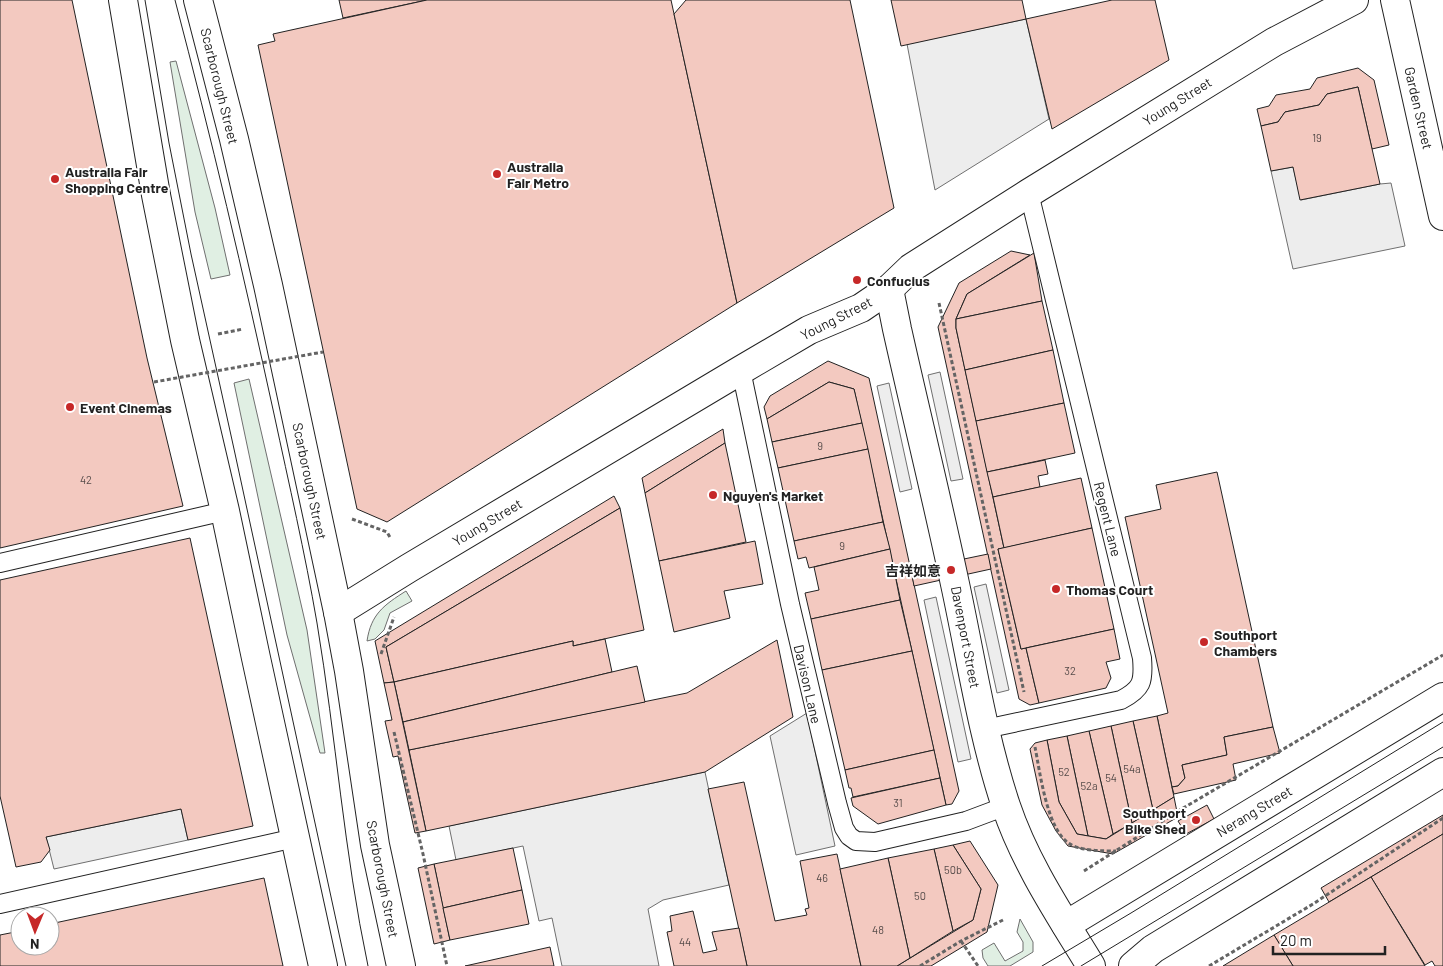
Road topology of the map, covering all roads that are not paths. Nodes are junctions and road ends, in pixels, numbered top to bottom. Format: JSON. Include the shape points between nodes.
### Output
{"nodes":[{"id":1,"x":123,"y":0,"type":"edge"},
{"id":2,"x":198,"y":0,"type":"edge"},
{"id":3,"x":1354,"y":0,"type":"edge"},
{"id":4,"x":1395,"y":0,"type":"edge"},
{"id":5,"x":1029,"y":192,"type":"junction"},
{"id":6,"x":1443,"y":216,"type":"edge"},
{"id":7,"x":889,"y":289,"type":"junction"},
{"id":8,"x":741,"y":370,"type":"junction"},
{"id":9,"x":225,"y":512,"type":"junction"},
{"id":10,"x":0,"y":563,"type":"edge"},
{"id":11,"x":338,"y":612,"type":"junction"},
{"id":12,"x":1443,"y":697,"type":"edge"},
{"id":13,"x":984,"y":729,"type":"junction"},
{"id":14,"x":1443,"y":772,"type":"edge"},
{"id":15,"x":1006,"y":806,"type":"junction"},
{"id":16,"x":295,"y":838,"type":"junction"},
{"id":17,"x":0,"y":904,"type":"edge"},
{"id":18,"x":1066,"y":925,"type":"junction"},
{"id":19,"x":324,"y":966,"type":"edge"},
{"id":20,"x":401,"y":966,"type":"edge"},
{"id":21,"x":1091,"y":966,"type":"edge"},
{"id":22,"x":1134,"y":966,"type":"edge"}],
"edges":[{"from":1,"to":9,"type":"street","via":[[156,195],[185,340]]},
{"from":2,"to":11,"type":"street","name":"Scarborough Street","via":[[276,322]]},
{"from":3,"to":5,"type":"street","name":"Young Street","via":[[1266,47]]},
{"from":4,"to":6,"type":"street","name":"Garden Street"},
{"from":5,"to":7,"type":"street","name":"Young Street","via":[[911,268]]},
{"from":5,"to":13,"type":"lane","name":"Regent Lane","via":[[1143,670],[1141,683],[1134,693],[1121,700]]},
{"from":7,"to":8,"type":"street","name":"Young Street","via":[[861,308],[809,330]]},
{"from":7,"to":13,"type":"street","name":"Davenport Street"},
{"from":8,"to":11,"type":"street","name":"Young Street"},
{"from":8,"to":15,"type":"lane","name":"Davison Lane","via":[[790,604],[844,828],[856,840],[875,842],[966,821]]},
{"from":9,"to":10,"type":"lane"},
{"from":9,"to":16,"type":"street"},
{"from":11,"to":20,"type":"street","name":"Scarborough Street","via":[[375,845]]},
{"from":12,"to":18,"type":"street","name":"Nerang Street"},
{"from":13,"to":15,"type":"street","name":"Davenport Street"},
{"from":14,"to":22,"type":"street","via":[[1153,949]]},
{"from":15,"to":18,"type":"street","name":"Davenport Street","via":[[1029,860]]},
{"from":16,"to":17,"type":"lane"},
{"from":16,"to":19,"type":"street"},
{"from":18,"to":21,"type":"street","name":"Davenport Street"}]}
